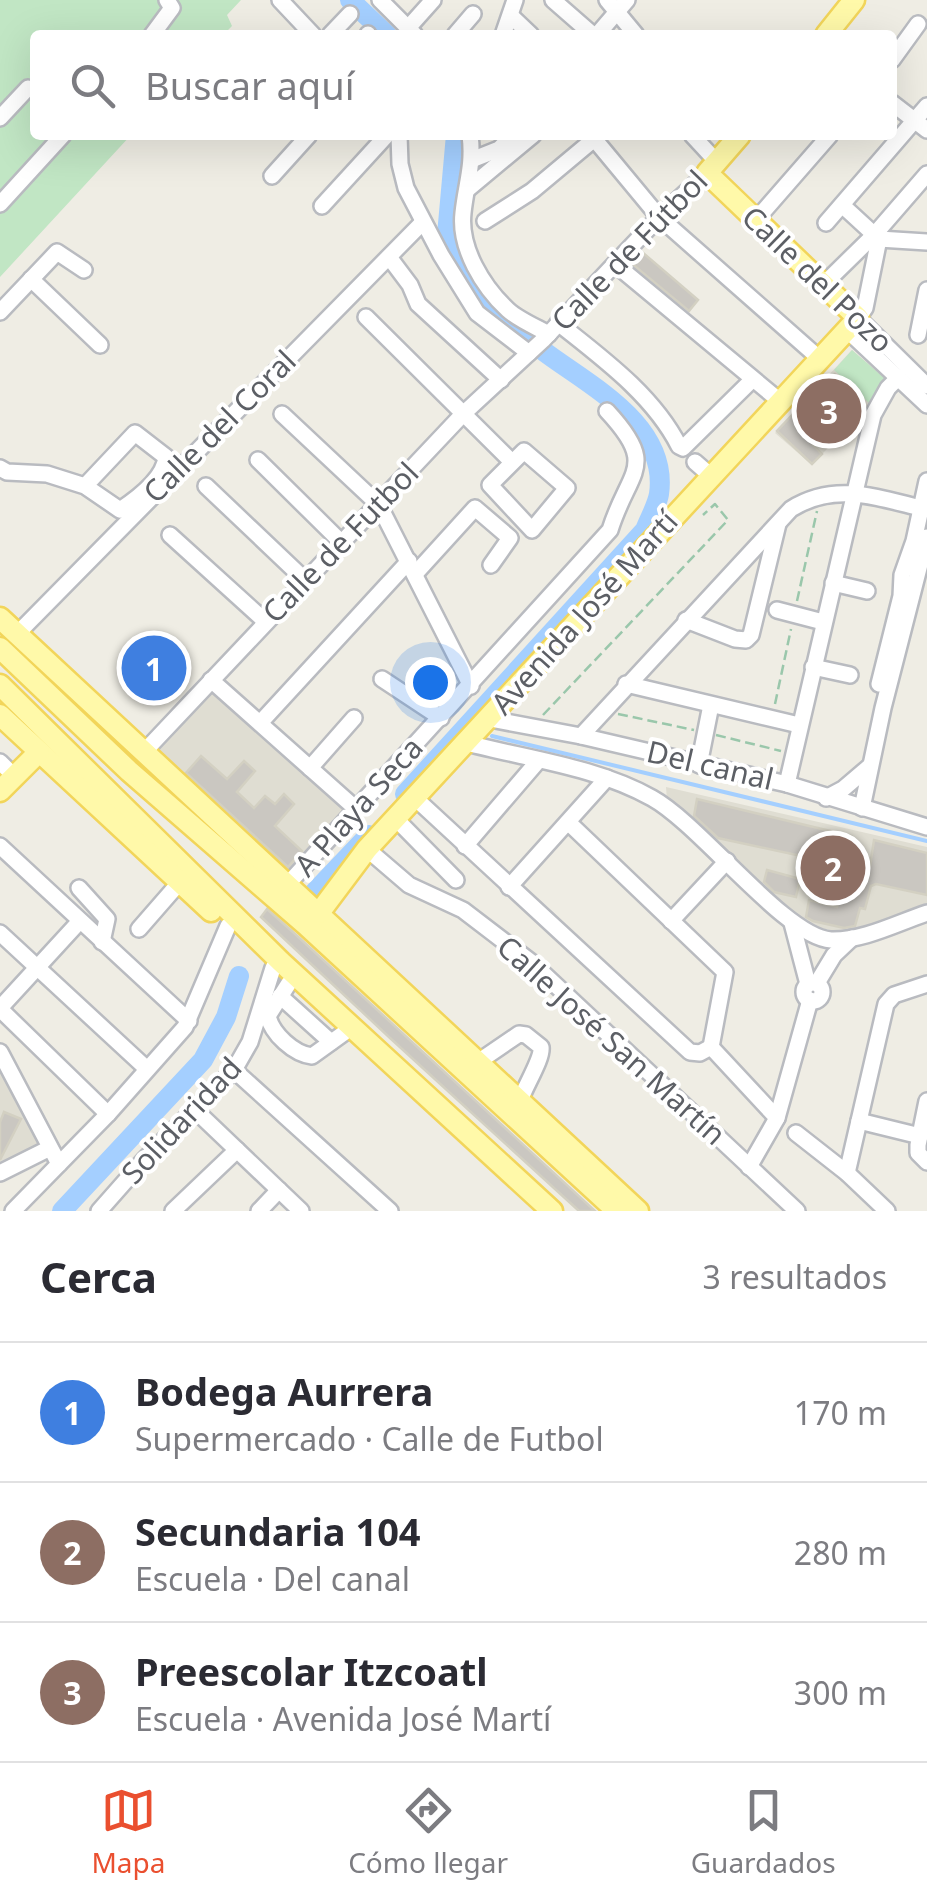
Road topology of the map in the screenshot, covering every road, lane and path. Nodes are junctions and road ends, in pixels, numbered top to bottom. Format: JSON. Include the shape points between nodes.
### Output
{"nodes":[{"id":1,"x":167,"y":0,"type":"edge"},
{"id":2,"x":280,"y":0,"type":"edge"},
{"id":3,"x":380,"y":0,"type":"edge"},
{"id":4,"x":433,"y":0,"type":"edge"},
{"id":5,"x":553,"y":0,"type":"edge"},
{"id":6,"x":854,"y":0,"type":"edge"},
{"id":7,"x":513,"y":8,"type":"edge"},
{"id":8,"x":268,"y":13,"type":"dead end"},
{"id":9,"x":350,"y":14,"type":"dead end"},
{"id":10,"x":473,"y":14,"type":"dead end"},
{"id":11,"x":622,"y":15,"type":"edge"},
{"id":12,"x":918,"y":24,"type":"dead end"},
{"id":13,"x":156,"y":30,"type":"edge"},
{"id":14,"x":308,"y":30,"type":"edge"},
{"id":15,"x":335,"y":30,"type":"edge"},
{"id":16,"x":410,"y":30,"type":"edge"},
{"id":17,"x":412,"y":30,"type":"edge"},
{"id":18,"x":459,"y":30,"type":"edge"},
{"id":19,"x":527,"y":30,"type":"edge"},
{"id":20,"x":589,"y":30,"type":"edge"},
{"id":21,"x":602,"y":30,"type":"edge"},
{"id":22,"x":830,"y":30,"type":"edge"},
{"id":23,"x":897,"y":53,"type":"edge"},
{"id":24,"x":28,"y":88,"type":"dead end"},
{"id":25,"x":897,"y":106,"type":"edge"},
{"id":26,"x":927,"y":106,"type":"edge"},
{"id":27,"x":0,"y":118,"type":"edge"},
{"id":28,"x":922,"y":126,"type":"edge"},
{"id":29,"x":58,"y":140,"type":"edge"},
{"id":30,"x":304,"y":140,"type":"edge"},
{"id":31,"x":382,"y":140,"type":"edge"},
{"id":32,"x":399,"y":140,"type":"edge"},
{"id":33,"x":471,"y":140,"type":"edge"},
{"id":34,"x":508,"y":140,"type":"edge"},
{"id":35,"x":528,"y":140,"type":"edge"},
{"id":36,"x":590,"y":140,"type":"edge"},
{"id":37,"x":598,"y":140,"type":"edge"},
{"id":38,"x":695,"y":140,"type":"edge"},
{"id":39,"x":736,"y":140,"type":"edge"},
{"id":40,"x":826,"y":140,"type":"edge"},
{"id":41,"x":474,"y":159,"type":"junction"},
{"id":42,"x":712,"y":168,"type":"junction"},
{"id":43,"x":927,"y":174,"type":"edge"},
{"id":44,"x":272,"y":176,"type":"dead end"},
{"id":45,"x":468,"y":189,"type":"junction"},
{"id":46,"x":0,"y":204,"type":"edge"},
{"id":47,"x":842,"y":205,"type":"junction"},
{"id":48,"x":322,"y":206,"type":"dead end"},
{"id":49,"x":659,"y":216,"type":"junction"},
{"id":50,"x":755,"y":221,"type":"junction"},
{"id":51,"x":423,"y":222,"type":"junction"},
{"id":52,"x":485,"y":222,"type":"dead end"},
{"id":53,"x":826,"y":223,"type":"dead end"},
{"id":54,"x":877,"y":237,"type":"junction"},
{"id":55,"x":927,"y":242,"type":"edge"},
{"id":56,"x":389,"y":257,"type":"junction"},
{"id":57,"x":615,"y":264,"type":"junction"},
{"id":58,"x":84,"y":270,"type":"dead end"},
{"id":59,"x":31,"y":279,"type":"junction"},
{"id":60,"x":823,"y":285,"type":"junction"},
{"id":61,"x":927,"y":290,"type":"edge"},
{"id":62,"x":0,"y":312,"type":"edge"},
{"id":63,"x":366,"y":317,"type":"dead end"},
{"id":64,"x":852,"y":324,"type":"junction"},
{"id":65,"x":550,"y":332,"type":"junction"},
{"id":66,"x":923,"y":334,"type":"edge"},
{"id":67,"x":100,"y":346,"type":"dead end"},
{"id":68,"x":891,"y":350,"type":"junction"},
{"id":69,"x":529,"y":353,"type":"junction"},
{"id":70,"x":820,"y":359,"type":"junction"},
{"id":71,"x":898,"y":377,"type":"junction"},
{"id":72,"x":501,"y":380,"type":"junction"},
{"id":73,"x":752,"y":380,"type":"junction"},
{"id":74,"x":927,"y":386,"type":"edge"},
{"id":75,"x":781,"y":402,"type":"junction"},
{"id":76,"x":927,"y":405,"type":"edge"},
{"id":77,"x":607,"y":411,"type":"dead end"},
{"id":78,"x":282,"y":414,"type":"dead end"},
{"id":79,"x":463,"y":414,"type":"junction"},
{"id":80,"x":258,"y":460,"type":"dead end"},
{"id":81,"x":511,"y":461,"type":"junction"},
{"id":82,"x":0,"y":468,"type":"edge"},
{"id":83,"x":927,"y":481,"type":"edge"},
{"id":84,"x":85,"y":486,"type":"junction"},
{"id":85,"x":206,"y":486,"type":"dead end"},
{"id":86,"x":854,"y":492,"type":"junction"},
{"id":87,"x":379,"y":505,"type":"junction"},
{"id":88,"x":921,"y":508,"type":"junction"},
{"id":89,"x":703,"y":515,"type":"dead end"},
{"id":90,"x":779,"y":520,"type":"junction"},
{"id":91,"x":170,"y":535,"type":"dead end"},
{"id":92,"x":927,"y":536,"type":"edge"},
{"id":93,"x":342,"y":543,"type":"junction"},
{"id":94,"x":491,"y":565,"type":"dead end"},
{"id":95,"x":412,"y":568,"type":"junction"},
{"id":96,"x":306,"y":580,"type":"junction"},
{"id":97,"x":833,"y":583,"type":"junction"},
{"id":98,"x":921,"y":589,"type":"edge"},
{"id":99,"x":867,"y":591,"type":"dead end"},
{"id":100,"x":777,"y":610,"type":"dead end"},
{"id":101,"x":0,"y":618,"type":"edge"},
{"id":102,"x":686,"y":620,"type":"junction"},
{"id":103,"x":266,"y":622,"type":"junction"},
{"id":104,"x":823,"y":622,"type":"junction"},
{"id":105,"x":18,"y":633,"type":"junction"},
{"id":106,"x":0,"y":648,"type":"edge"},
{"id":107,"x":812,"y":667,"type":"junction"},
{"id":108,"x":850,"y":676,"type":"dead end"},
{"id":109,"x":382,"y":679,"type":"dead end"},
{"id":110,"x":212,"y":680,"type":"junction"},
{"id":111,"x":626,"y":684,"type":"junction"},
{"id":112,"x":471,"y":686,"type":"junction"},
{"id":113,"x":2,"y":687,"type":"edge"},
{"id":114,"x":711,"y":705,"type":"junction"},
{"id":115,"x":883,"y":708,"type":"junction"},
{"id":116,"x":354,"y":718,"type":"dead end"},
{"id":117,"x":440,"y":718,"type":"junction"},
{"id":118,"x":490,"y":718,"type":"junction"},
{"id":119,"x":5,"y":720,"type":"edge"},
{"id":120,"x":260,"y":723,"type":"junction"},
{"id":121,"x":799,"y":724,"type":"junction"},
{"id":122,"x":532,"y":726,"type":"junction"},
{"id":123,"x":581,"y":736,"type":"junction"},
{"id":124,"x":467,"y":743,"type":"junction"},
{"id":125,"x":39,"y":752,"type":"junction"},
{"id":126,"x":144,"y":752,"type":"junction"},
{"id":127,"x":538,"y":762,"type":"junction"},
{"id":128,"x":699,"y":766,"type":"junction"},
{"id":129,"x":870,"y":766,"type":"junction"},
{"id":130,"x":310,"y":768,"type":"junction"},
{"id":131,"x":5,"y":776,"type":"edge"},
{"id":132,"x":607,"y":778,"type":"junction"},
{"id":133,"x":786,"y":784,"type":"junction"},
{"id":134,"x":416,"y":798,"type":"junction"},
{"id":135,"x":826,"y":798,"type":"junction"},
{"id":136,"x":355,"y":808,"type":"junction"},
{"id":137,"x":862,"y":808,"type":"junction"},
{"id":138,"x":908,"y":814,"type":"dead end"},
{"id":139,"x":395,"y":818,"type":"junction"},
{"id":140,"x":927,"y":818,"type":"edge"},
{"id":141,"x":569,"y":823,"type":"junction"},
{"id":142,"x":927,"y":827,"type":"edge"},
{"id":143,"x":0,"y":846,"type":"edge"},
{"id":144,"x":465,"y":846,"type":"junction"},
{"id":145,"x":366,"y":849,"type":"junction"},
{"id":146,"x":728,"y":861,"type":"junction"},
{"id":147,"x":456,"y":880,"type":"dead end"},
{"id":148,"x":180,"y":882,"type":"junction"},
{"id":149,"x":288,"y":885,"type":"junction"},
{"id":150,"x":509,"y":887,"type":"junction"},
{"id":151,"x":79,"y":888,"type":"dead end"},
{"id":152,"x":319,"y":913,"type":"junction"},
{"id":153,"x":927,"y":913,"type":"edge"},
{"id":154,"x":671,"y":921,"type":"junction"},
{"id":155,"x":80,"y":922,"type":"junction"},
{"id":156,"x":792,"y":923,"type":"junction"},
{"id":157,"x":228,"y":926,"type":"junction"},
{"id":158,"x":139,"y":929,"type":"dead end"},
{"id":159,"x":0,"y":933,"type":"edge"},
{"id":160,"x":852,"y":938,"type":"junction"},
{"id":161,"x":102,"y":942,"type":"junction"},
{"id":162,"x":798,"y":950,"type":"junction"},
{"id":163,"x":834,"y":956,"type":"junction"},
{"id":164,"x":273,"y":968,"type":"junction"},
{"id":165,"x":36,"y":969,"type":"junction"},
{"id":166,"x":927,"y":984,"type":"edge"},
{"id":167,"x":812,"y":989,"type":"junction"},
{"id":168,"x":284,"y":990,"type":"junction"},
{"id":169,"x":0,"y":1009,"type":"edge"},
{"id":170,"x":189,"y":1021,"type":"junction"},
{"id":171,"x":337,"y":1038,"type":"junction"},
{"id":172,"x":711,"y":1047,"type":"junction"},
{"id":173,"x":0,"y":1052,"type":"edge"},
{"id":174,"x":478,"y":1062,"type":"junction"},
{"id":175,"x":147,"y":1069,"type":"junction"},
{"id":176,"x":234,"y":1070,"type":"junction"},
{"id":177,"x":520,"y":1101,"type":"junction"},
{"id":178,"x":927,"y":1101,"type":"edge"},
{"id":179,"x":194,"y":1109,"type":"junction"},
{"id":180,"x":108,"y":1114,"type":"junction"},
{"id":181,"x":777,"y":1118,"type":"junction"},
{"id":182,"x":858,"y":1122,"type":"junction"},
{"id":183,"x":796,"y":1134,"type":"dead end"},
{"id":184,"x":920,"y":1136,"type":"junction"},
{"id":185,"x":50,"y":1148,"type":"junction"},
{"id":186,"x":237,"y":1150,"type":"junction"},
{"id":187,"x":927,"y":1162,"type":"edge"},
{"id":188,"x":59,"y":1164,"type":"junction"},
{"id":189,"x":750,"y":1166,"type":"junction"},
{"id":190,"x":0,"y":1173,"type":"edge"},
{"id":191,"x":846,"y":1173,"type":"junction"},
{"id":192,"x":279,"y":1190,"type":"junction"},
{"id":193,"x":13,"y":1211,"type":"edge"},
{"id":194,"x":100,"y":1211,"type":"edge"},
{"id":195,"x":173,"y":1211,"type":"edge"},
{"id":196,"x":259,"y":1211,"type":"edge"},
{"id":197,"x":301,"y":1211,"type":"edge"},
{"id":198,"x":390,"y":1211,"type":"edge"},
{"id":199,"x":537,"y":1211,"type":"edge"},
{"id":200,"x":552,"y":1211,"type":"edge"},
{"id":201,"x":617,"y":1211,"type":"edge"},
{"id":202,"x":638,"y":1211,"type":"edge"},
{"id":203,"x":798,"y":1211,"type":"edge"},
{"id":204,"x":886,"y":1211,"type":"edge"}],
"edges":[{"from":1,"to":13,"type":"street","via":[[172,8]]},
{"from":2,"to":8,"type":"street"},
{"from":2,"to":14,"type":"street"},
{"from":3,"to":16,"type":"street"},
{"from":4,"to":17,"type":"street"},
{"from":5,"to":20,"type":"street"},
{"from":6,"to":22,"type":"main road"},
{"from":7,"to":19,"type":"street"},
{"from":9,"to":15,"type":"street"},
{"from":10,"to":18,"type":"street"},
{"from":11,"to":21,"type":"street"},
{"from":12,"to":23,"type":"street"},
{"from":24,"to":27,"type":"street"},
{"from":25,"to":28,"type":"street"},
{"from":26,"to":28,"type":"street"},
{"from":28,"to":47,"type":"street"},
{"from":29,"to":46,"type":"street"},
{"from":30,"to":44,"type":"street"},
{"from":31,"to":48,"type":"street"},
{"from":32,"to":51,"type":"street","via":[[406,188]]},
{"from":33,"to":41,"type":"street"},
{"from":34,"to":41,"type":"street"},
{"from":35,"to":45,"type":"street"},
{"from":36,"to":52,"type":"street"},
{"from":37,"to":49,"type":"street"},
{"from":38,"to":42,"type":"street"},
{"from":39,"to":42,"type":"main road"},
{"from":40,"to":50,"type":"street"},
{"from":41,"to":45,"type":"street"},
{"from":42,"to":49,"type":"street","name":"Calle de Fútbol"},
{"from":42,"to":50,"type":"main road","name":"Calle del Pozo"},
{"from":43,"to":54,"type":"street"},
{"from":45,"to":65,"type":"street","via":[[466,249],[508,310]]},
{"from":47,"to":53,"type":"street"},
{"from":47,"to":54,"type":"street"},
{"from":49,"to":57,"type":"street","name":"Calle de Fútbol"},
{"from":49,"to":70,"type":"street"},
{"from":50,"to":60,"type":"main road","name":"Calle del Pozo"},
{"from":51,"to":56,"type":"street","name":"Calle del Coral"},
{"from":51,"to":69,"type":"street","via":[[477,313]]},
{"from":54,"to":55,"type":"street"},
{"from":54,"to":60,"type":"street"},
{"from":54,"to":64,"type":"street","via":[[865,308]]},
{"from":56,"to":72,"type":"street","via":[[418,304]]},
{"from":56,"to":105,"type":"street","name":"Calle del Coral"},
{"from":57,"to":65,"type":"street","name":"Calle de Fútbol"},
{"from":57,"to":73,"type":"street"},
{"from":58,"to":59,"type":"street","via":[[60,251]]},
{"from":59,"to":62,"type":"street"},
{"from":59,"to":67,"type":"street"},
{"from":60,"to":64,"type":"main road","name":"Calle del Pozo"},
{"from":61,"to":66,"type":"street"},
{"from":63,"to":79,"type":"street"},
{"from":64,"to":68,"type":"street","name":"Calle del Pozo"},
{"from":64,"to":70,"type":"main road","name":"Avenida José Martí"},
{"from":64,"to":71,"type":"street"},
{"from":65,"to":69,"type":"street","name":"Calle de Futbol"},
{"from":65,"to":73,"type":"street","via":[[613,367],[684,448]]},
{"from":66,"to":68,"type":"street"},
{"from":68,"to":74,"type":"street","name":"Calle del Pozo"},
{"from":69,"to":72,"type":"street","name":"Calle de Futbol"},
{"from":70,"to":75,"type":"main road","name":"Avenida José Martí"},
{"from":71,"to":76,"type":"street"},
{"from":71,"to":86,"type":"street","via":[[873,414]]},
{"from":72,"to":79,"type":"street","name":"Calle de Futbol"},
{"from":73,"to":75,"type":"street"},
{"from":75,"to":118,"type":"main road","name":"Avenida José Martí","via":[[703,469]]},
{"from":77,"to":112,"type":"street","name":"A Playa Seca","via":[[632,438],[637,456],[610,530]]},
{"from":78,"to":87,"type":"street"},
{"from":79,"to":81,"type":"street"},
{"from":79,"to":87,"type":"street","name":"Calle de Futbol"},
{"from":80,"to":93,"type":"street"},
{"from":81,"to":81,"type":"street","via":[[490,485],[532,530],[567,488],[524,451]]},
{"from":82,"to":84,"type":"street"},
{"from":83,"to":88,"type":"street"},
{"from":84,"to":84,"type":"street","via":[[120,510],[138,498],[166,460],[135,433]]},
{"from":85,"to":96,"type":"street"},
{"from":86,"to":88,"type":"street"},
{"from":86,"to":90,"type":"street","via":[[806,499]]},
{"from":86,"to":97,"type":"street"},
{"from":87,"to":93,"type":"street","name":"Calle de Futbol"},
{"from":87,"to":95,"type":"street"},
{"from":88,"to":115,"type":"street","via":[[880,680]]},
{"from":89,"to":122,"type":"path","via":[[715,504],[728,520]]},
{"from":90,"to":102,"type":"street"},
{"from":90,"to":102,"type":"street","via":[[751,635],[735,639]]},
{"from":91,"to":103,"type":"street"},
{"from":92,"to":98,"type":"street"},
{"from":93,"to":96,"type":"street","name":"Calle de Futbol"},
{"from":94,"to":95,"type":"street","via":[[510,538],[475,508]]},
{"from":95,"to":112,"type":"street"},
{"from":95,"to":120,"type":"street"},
{"from":96,"to":103,"type":"street","name":"Calle de Futbol"},
{"from":97,"to":99,"type":"street"},
{"from":97,"to":104,"type":"street"},
{"from":98,"to":115,"type":"street"},
{"from":100,"to":104,"type":"street"},
{"from":101,"to":105,"type":"main road"},
{"from":102,"to":111,"type":"street"},
{"from":103,"to":110,"type":"street","name":"Calle de Futbol"},
{"from":104,"to":107,"type":"street"},
{"from":105,"to":126,"type":"main road"},
{"from":106,"to":201,"type":"main road"},
{"from":107,"to":108,"type":"street"},
{"from":107,"to":121,"type":"street"},
{"from":109,"to":117,"type":"street"},
{"from":110,"to":120,"type":"street"},
{"from":110,"to":126,"type":"street","name":"Calle de Futbol"},
{"from":111,"to":114,"type":"street"},
{"from":111,"to":123,"type":"street"},
{"from":112,"to":117,"type":"street","name":"A Playa Seca"},
{"from":113,"to":119,"type":"main road"},
{"from":113,"to":200,"type":"main road","via":[[281,962]]},
{"from":114,"to":121,"type":"street"},
{"from":114,"to":128,"type":"street"},
{"from":115,"to":129,"type":"street"},
{"from":116,"to":130,"type":"street"},
{"from":117,"to":136,"type":"street","name":"A Playa Seca"},
{"from":118,"to":122,"type":"street","name":"Del canal"},
{"from":118,"to":124,"type":"main road","name":"Avenida José Martí"},
{"from":119,"to":125,"type":"main road"},
{"from":120,"to":130,"type":"street"},
{"from":121,"to":133,"type":"street"},
{"from":122,"to":123,"type":"street","name":"Del canal"},
{"from":123,"to":128,"type":"street","name":"Del canal"},
{"from":124,"to":127,"type":"street"},
{"from":124,"to":134,"type":"main road","name":"Avenida José Martí"},
{"from":125,"to":131,"type":"main road"},
{"from":125,"to":148,"type":"main road"},
{"from":126,"to":149,"type":"main road"},
{"from":127,"to":132,"type":"street"},
{"from":127,"to":144,"type":"street"},
{"from":128,"to":133,"type":"street","name":"Del canal"},
{"from":129,"to":135,"type":"street"},
{"from":129,"to":137,"type":"street"},
{"from":130,"to":136,"type":"street"},
{"from":132,"to":141,"type":"street"},
{"from":132,"to":146,"type":"street","via":[[651,797]]},
{"from":133,"to":135,"type":"street","name":"Del canal"},
{"from":134,"to":139,"type":"main road","name":"Avenida José Martí"},
{"from":134,"to":144,"type":"street"},
{"from":135,"to":137,"type":"street","name":"Del canal"},
{"from":136,"to":149,"type":"street","name":"A Playa Seca"},
{"from":137,"to":142,"type":"street","name":"Del canal"},
{"from":138,"to":140,"type":"street"},
{"from":139,"to":145,"type":"main road","name":"Avenida José Martí"},
{"from":139,"to":147,"type":"street"},
{"from":141,"to":150,"type":"street"},
{"from":141,"to":154,"type":"street"},
{"from":143,"to":155,"type":"street"},
{"from":144,"to":150,"type":"street"},
{"from":145,"to":152,"type":"main road","name":"Avenida José Martí"},
{"from":145,"to":189,"type":"street","name":"Calle José San Martín","via":[[409,885],[463,910],[531,962]]},
{"from":146,"to":154,"type":"street"},
{"from":146,"to":156,"type":"street"},
{"from":148,"to":157,"type":"main road"},
{"from":148,"to":158,"type":"street"},
{"from":149,"to":152,"type":"main road"},
{"from":150,"to":172,"type":"street","via":[[690,1052]]},
{"from":151,"to":161,"type":"street","via":[[107,919]]},
{"from":152,"to":174,"type":"main road"},
{"from":153,"to":160,"type":"street"},
{"from":154,"to":172,"type":"street","via":[[725,972]]},
{"from":155,"to":161,"type":"street"},
{"from":155,"to":165,"type":"street"},
{"from":156,"to":160,"type":"street","via":[[817,938]]},
{"from":156,"to":162,"type":"street"},
{"from":157,"to":164,"type":"main road"},
{"from":157,"to":170,"type":"street","name":"Solidaridad"},
{"from":159,"to":165,"type":"street"},
{"from":160,"to":163,"type":"street"},
{"from":161,"to":170,"type":"street"},
{"from":162,"to":163,"type":"street"},
{"from":162,"to":167,"type":"street"},
{"from":163,"to":167,"type":"street"},
{"from":164,"to":168,"type":"main road"},
{"from":164,"to":176,"type":"street","name":"Solidaridad"},
{"from":165,"to":169,"type":"street"},
{"from":165,"to":175,"type":"street"},
{"from":166,"to":182,"type":"street","via":[[888,998]]},
{"from":167,"to":181,"type":"street"},
{"from":168,"to":171,"type":"main road"},
{"from":168,"to":171,"type":"street","via":[[268,1022],[301,1054],[312,1056]]},
{"from":169,"to":180,"type":"street"},
{"from":170,"to":175,"type":"street","name":"Solidaridad"},
{"from":171,"to":199,"type":"main road"},
{"from":172,"to":181,"type":"street"},
{"from":173,"to":185,"type":"street"},
{"from":174,"to":177,"type":"main road"},
{"from":174,"to":177,"type":"street","via":[[519,1034],[541,1046]]},
{"from":175,"to":180,"type":"street","name":"Solidaridad"},
{"from":176,"to":179,"type":"street","name":"Solidaridad"},
{"from":176,"to":198,"type":"street"},
{"from":177,"to":202,"type":"main road"},
{"from":178,"to":184,"type":"street"},
{"from":179,"to":186,"type":"street"},
{"from":179,"to":194,"type":"street","name":"Solidaridad"},
{"from":180,"to":188,"type":"street","name":"Solidaridad"},
{"from":181,"to":189,"type":"street"},
{"from":182,"to":184,"type":"street"},
{"from":182,"to":191,"type":"street"},
{"from":183,"to":191,"type":"street"},
{"from":184,"to":187,"type":"street","via":[[918,1152]]},
{"from":185,"to":188,"type":"street"},
{"from":185,"to":190,"type":"street"},
{"from":186,"to":192,"type":"street"},
{"from":186,"to":195,"type":"street"},
{"from":188,"to":193,"type":"street","name":"Solidaridad"},
{"from":189,"to":203,"type":"street","name":"Calle José San Martín"},
{"from":191,"to":204,"type":"street"},
{"from":192,"to":196,"type":"street"},
{"from":192,"to":197,"type":"street"}]}
